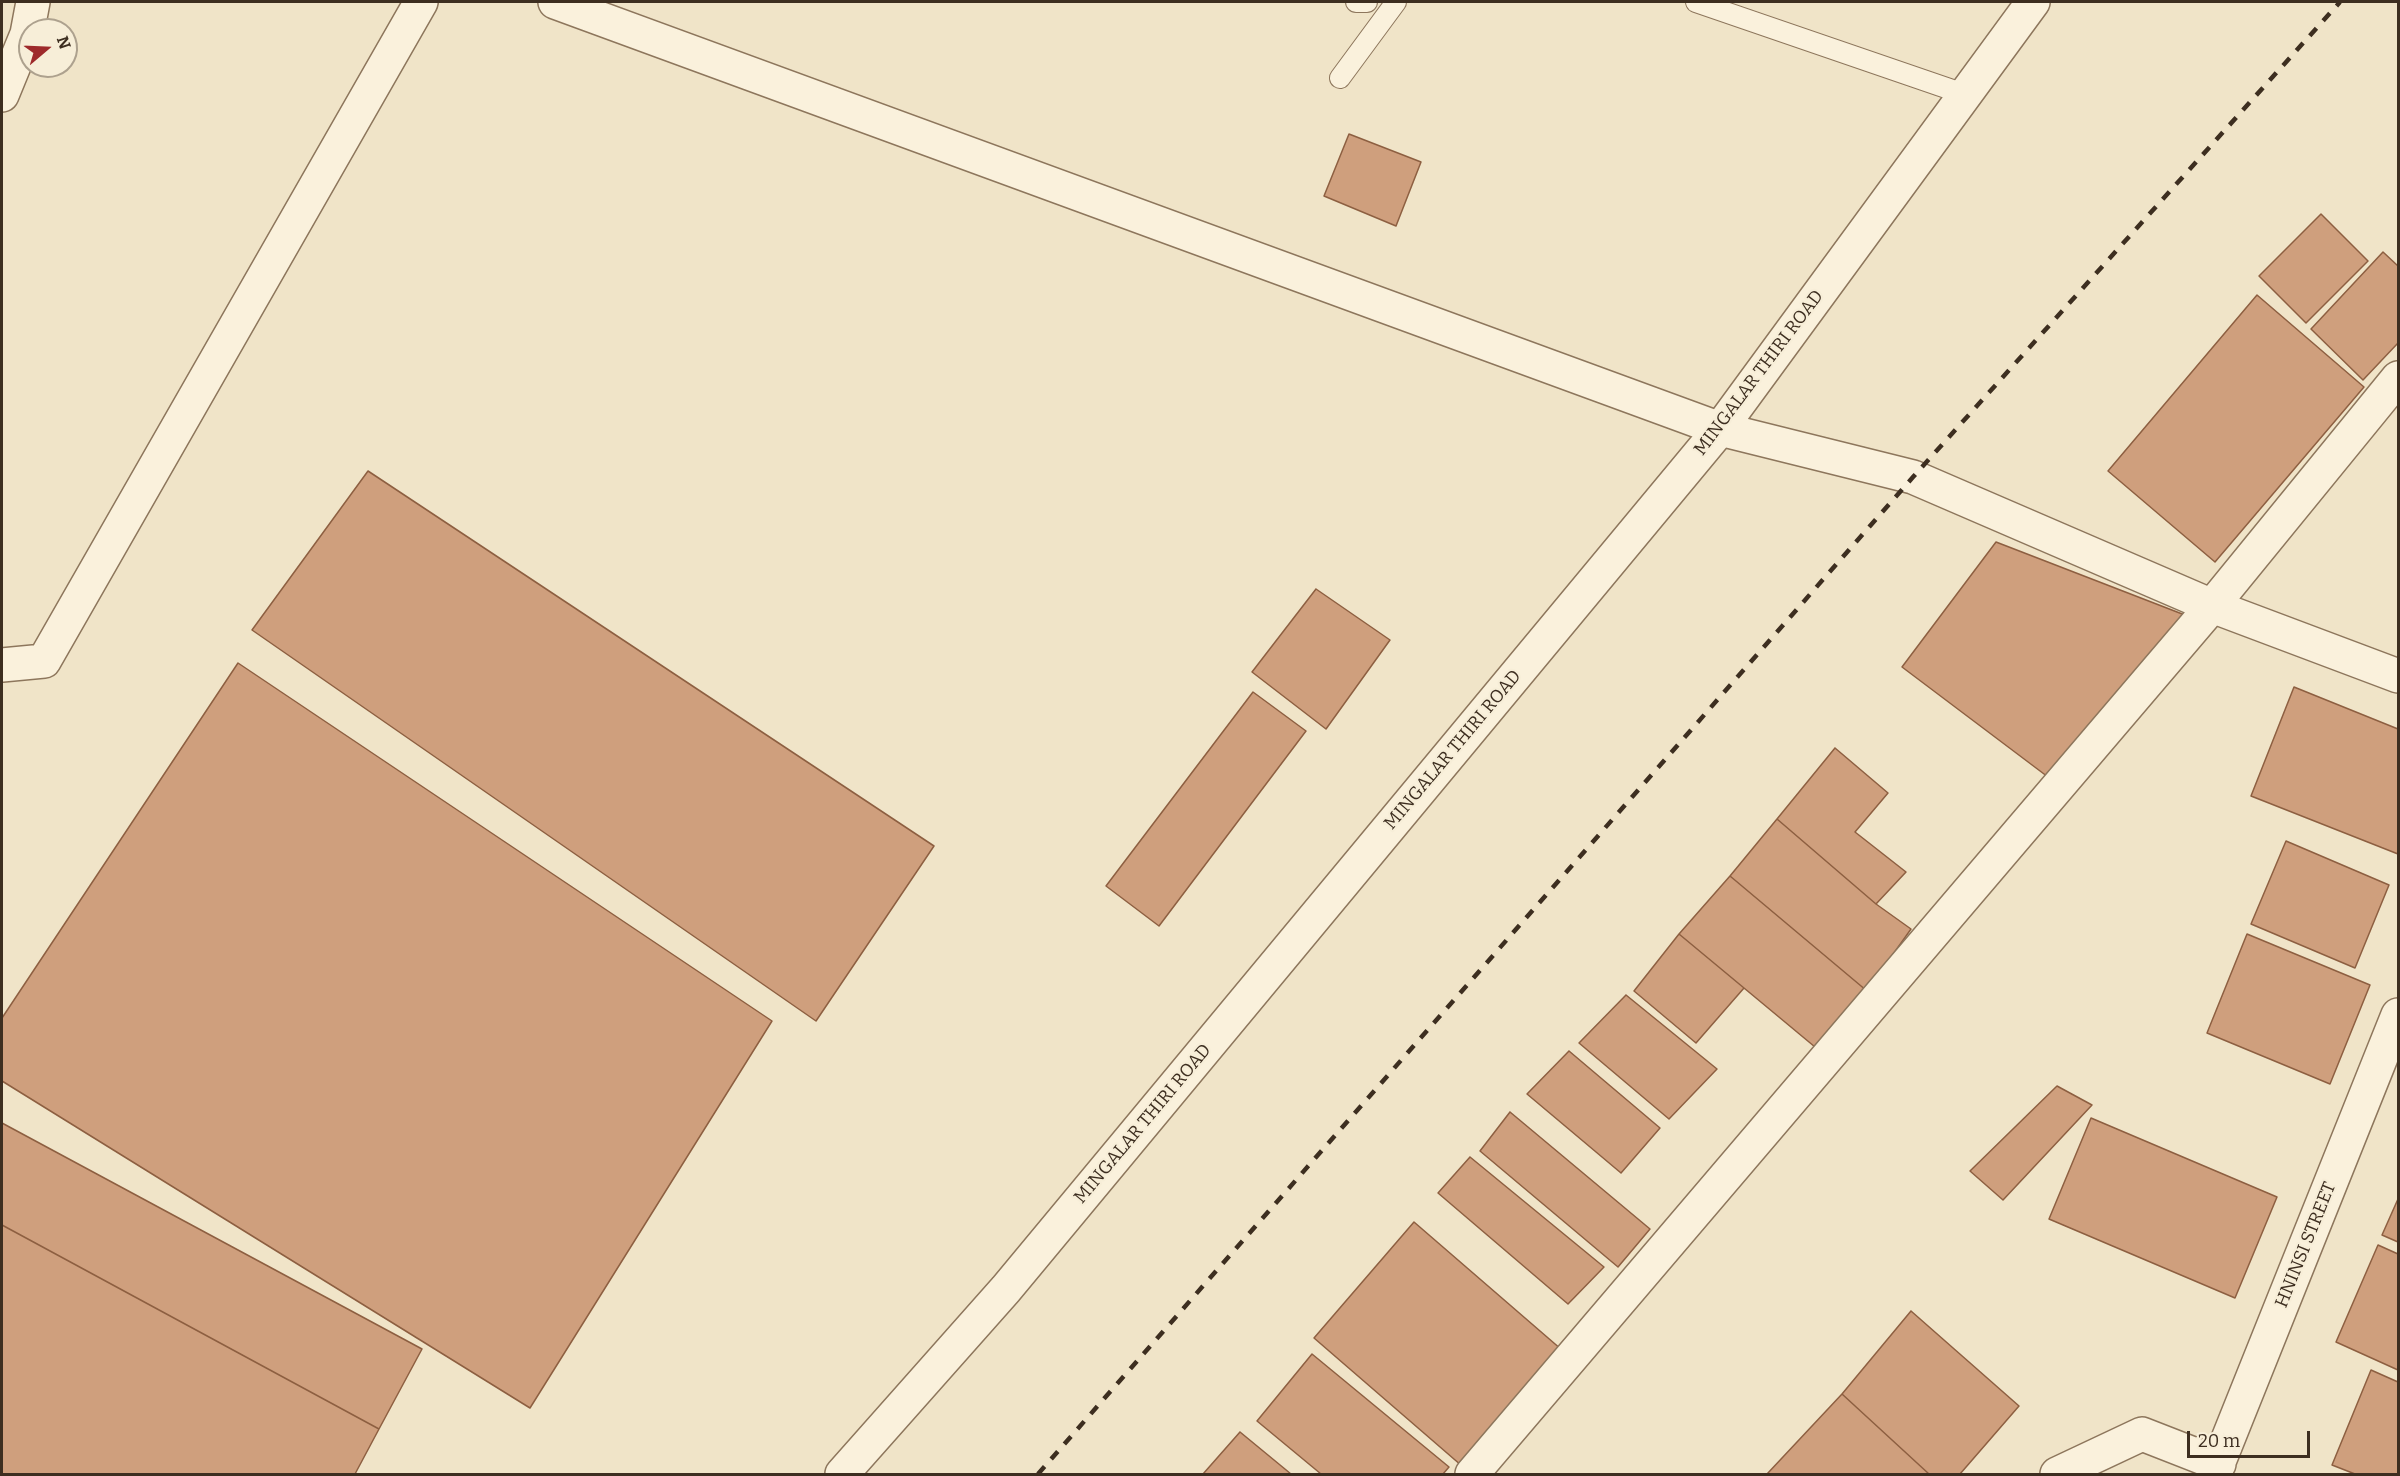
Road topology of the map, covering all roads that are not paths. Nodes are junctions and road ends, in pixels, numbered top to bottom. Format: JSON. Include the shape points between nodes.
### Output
{"nodes":[{"id":1,"x":33,"y":2,"type":"edge"},
{"id":2,"x":421,"y":2,"type":"edge"},
{"id":3,"x":555,"y":2,"type":"edge"},
{"id":4,"x":1356,"y":2,"type":"edge"},
{"id":5,"x":1367,"y":2,"type":"edge"},
{"id":6,"x":1396,"y":2,"type":"edge"},
{"id":7,"x":1696,"y":2,"type":"edge"},
{"id":8,"x":2032,"y":2,"type":"edge"},
{"id":9,"x":1340,"y":78,"type":"dead end"},
{"id":10,"x":1964,"y":94,"type":"junction"},
{"id":11,"x":2,"y":95,"type":"edge"},
{"id":12,"x":2398,"y":378,"type":"edge"},
{"id":13,"x":1720,"y":429,"type":"junction"},
{"id":14,"x":2212,"y":606,"type":"junction"},
{"id":15,"x":2,"y":665,"type":"edge"},
{"id":16,"x":2398,"y":676,"type":"edge"},
{"id":17,"x":2398,"y":1015,"type":"edge"},
{"id":18,"x":2216,"y":1469,"type":"edge"},
{"id":19,"x":842,"y":1474,"type":"edge"},
{"id":20,"x":1472,"y":1474,"type":"edge"},
{"id":21,"x":2057,"y":1474,"type":"edge"}],
"edges":[{"from":1,"to":11,"type":"street","via":[[27,34]]},
{"from":2,"to":15,"type":"street","via":[[44,661]]},
{"from":3,"to":13,"type":"street"},
{"from":4,"to":5,"type":"lane"},
{"from":6,"to":9,"type":"lane"},
{"from":7,"to":10,"type":"lane"},
{"from":8,"to":10,"type":"street","name":"MINGALAR THIRI ROAD"},
{"from":10,"to":13,"type":"street","name":"MINGALAR THIRI ROAD"},
{"from":12,"to":14,"type":"street"},
{"from":13,"to":14,"type":"street","via":[[1912,477]]},
{"from":13,"to":19,"type":"street","name":"MINGALAR THIRI ROAD","via":[[1006,1289]]},
{"from":14,"to":16,"type":"street"},
{"from":14,"to":20,"type":"street"},
{"from":17,"to":18,"type":"street","name":"HNINSI STREET"},
{"from":18,"to":21,"type":"street","via":[[2142,1434]]}]}
